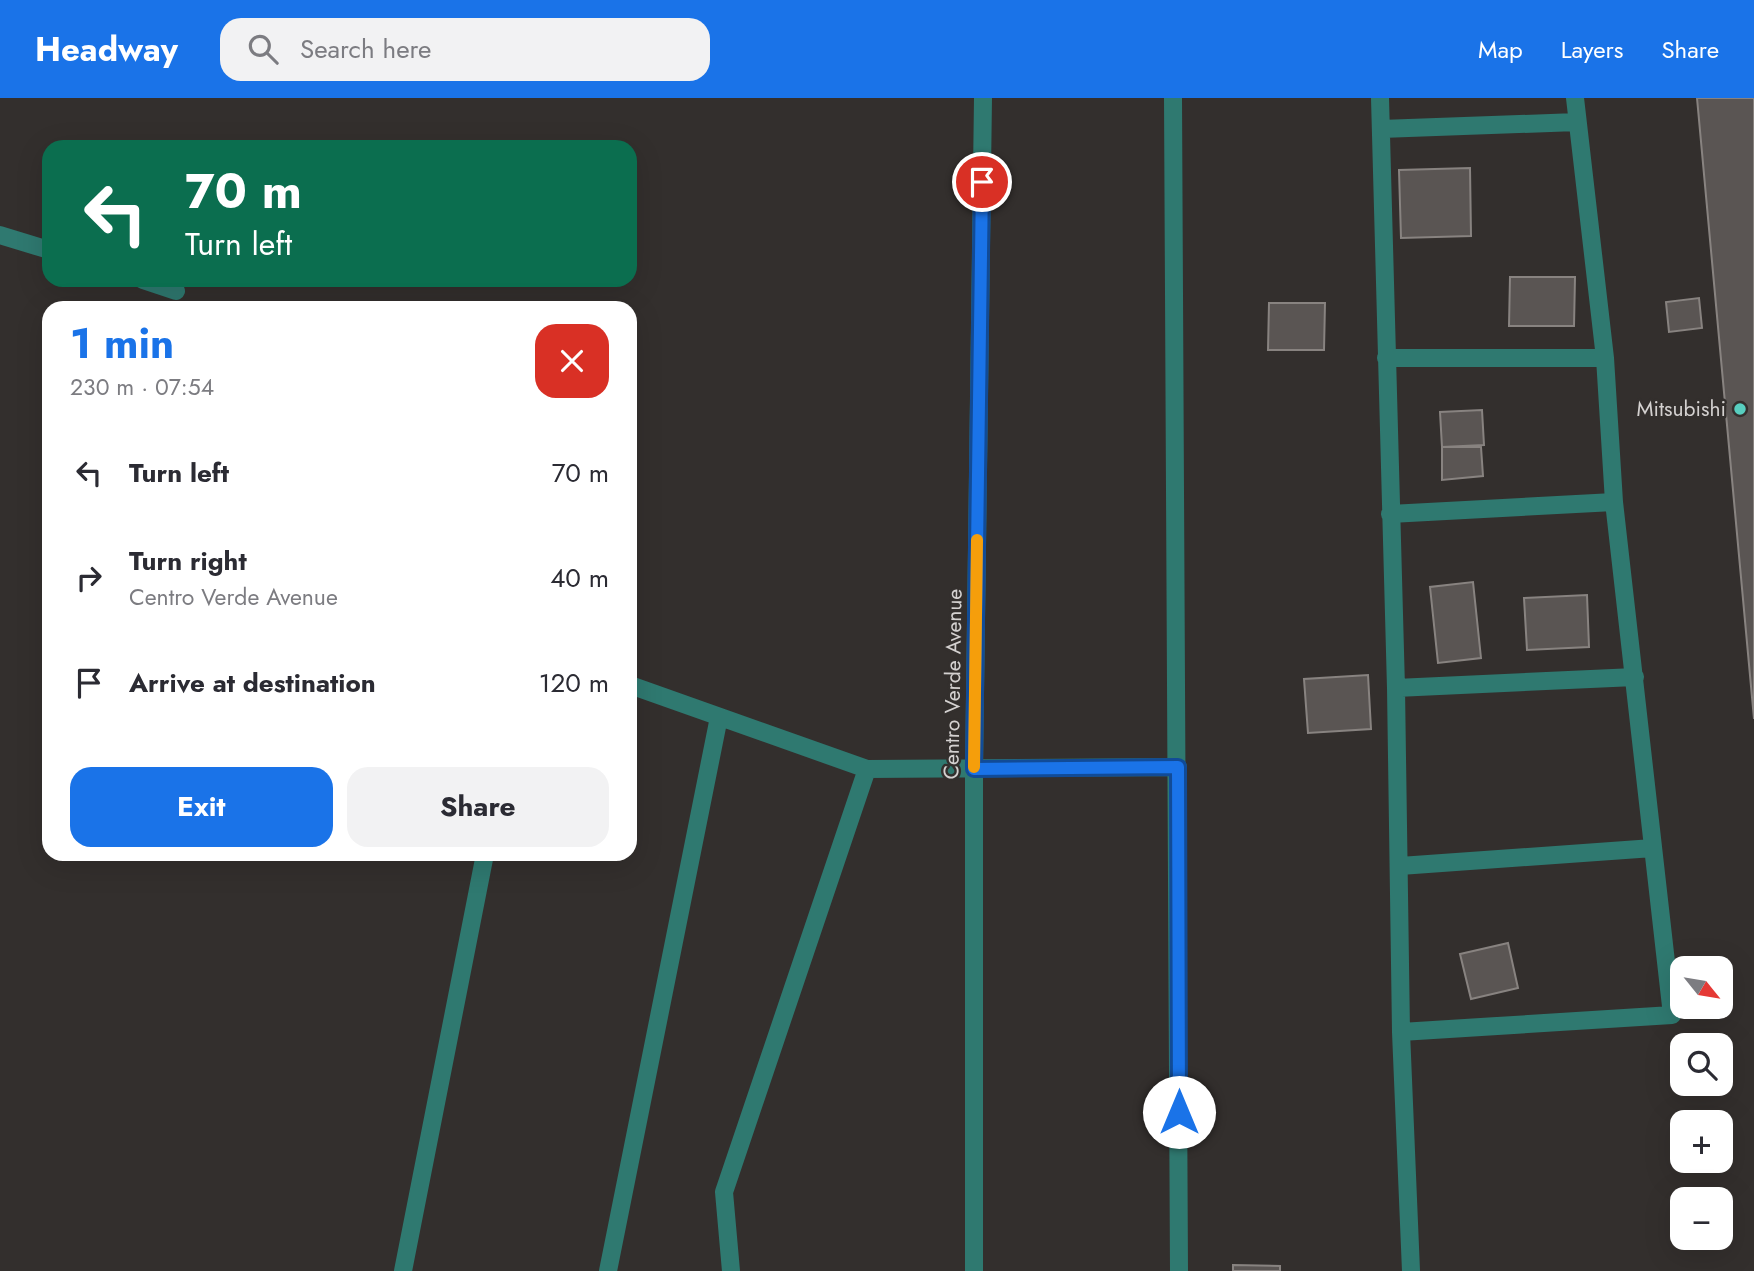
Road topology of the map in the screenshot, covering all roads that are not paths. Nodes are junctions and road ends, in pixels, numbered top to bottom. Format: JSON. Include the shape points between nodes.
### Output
{"nodes":[{"id":1,"x":983,"y":98,"type":"edge"},
{"id":2,"x":1172,"y":98,"type":"edge"},
{"id":3,"x":1380,"y":98,"type":"edge"},
{"id":4,"x":1575,"y":98,"type":"edge"},
{"id":5,"x":1577,"y":122,"type":"junction"},
{"id":6,"x":1381,"y":129,"type":"junction"},
{"id":7,"x":0,"y":235,"type":"edge"},
{"id":8,"x":42,"y":248,"type":"edge"},
{"id":9,"x":166,"y":287,"type":"edge"},
{"id":10,"x":176,"y":290,"type":"dead end"},
{"id":11,"x":1386,"y":358,"type":"junction"},
{"id":12,"x":1605,"y":358,"type":"junction"},
{"id":13,"x":1614,"y":502,"type":"junction"},
{"id":14,"x":1390,"y":514,"type":"junction"},
{"id":15,"x":1635,"y":677,"type":"junction"},
{"id":16,"x":637,"y":688,"type":"edge"},
{"id":17,"x":1396,"y":688,"type":"junction"},
{"id":18,"x":719,"y":717,"type":"junction"},
{"id":19,"x":1178,"y":767,"type":"junction"},
{"id":20,"x":867,"y":769,"type":"junction"},
{"id":21,"x":974,"y":769,"type":"junction"},
{"id":22,"x":1653,"y":848,"type":"junction"},
{"id":23,"x":484,"y":861,"type":"edge"},
{"id":24,"x":1400,"y":866,"type":"junction"},
{"id":25,"x":1401,"y":1032,"type":"junction"},
{"id":26,"x":1411,"y":1269,"type":"edge"},
{"id":27,"x":403,"y":1271,"type":"edge"},
{"id":28,"x":608,"y":1271,"type":"edge"},
{"id":29,"x":731,"y":1271,"type":"edge"},
{"id":30,"x":974,"y":1271,"type":"edge"},
{"id":31,"x":1180,"y":1271,"type":"edge"}],
"edges":[{"from":1,"to":21,"type":"street","name":"Centro Verde Avenue"},
{"from":2,"to":19,"type":"street"},
{"from":3,"to":6,"type":"street"},
{"from":4,"to":5,"type":"street"},
{"from":5,"to":6,"type":"street"},
{"from":5,"to":12,"type":"street"},
{"from":6,"to":11,"type":"street"},
{"from":7,"to":8,"type":"street"},
{"from":9,"to":10,"type":"street"},
{"from":11,"to":12,"type":"street"},
{"from":11,"to":14,"type":"street"},
{"from":12,"to":13,"type":"street"},
{"from":13,"to":14,"type":"street"},
{"from":13,"to":15,"type":"street"},
{"from":14,"to":17,"type":"street"},
{"from":15,"to":17,"type":"street"},
{"from":15,"to":22,"type":"street"},
{"from":16,"to":18,"type":"street"},
{"from":17,"to":24,"type":"street"},
{"from":18,"to":20,"type":"street"},
{"from":18,"to":28,"type":"street"},
{"from":19,"to":21,"type":"street"},
{"from":19,"to":31,"type":"street"},
{"from":20,"to":21,"type":"street"},
{"from":20,"to":29,"type":"street","via":[[724,1192]]},
{"from":21,"to":30,"type":"street","name":"Centro Verde Avenue"},
{"from":22,"to":24,"type":"street"},
{"from":22,"to":25,"type":"street","via":[[1672,1015]]},
{"from":23,"to":27,"type":"street"},
{"from":24,"to":25,"type":"street"},
{"from":25,"to":26,"type":"street"}]}
